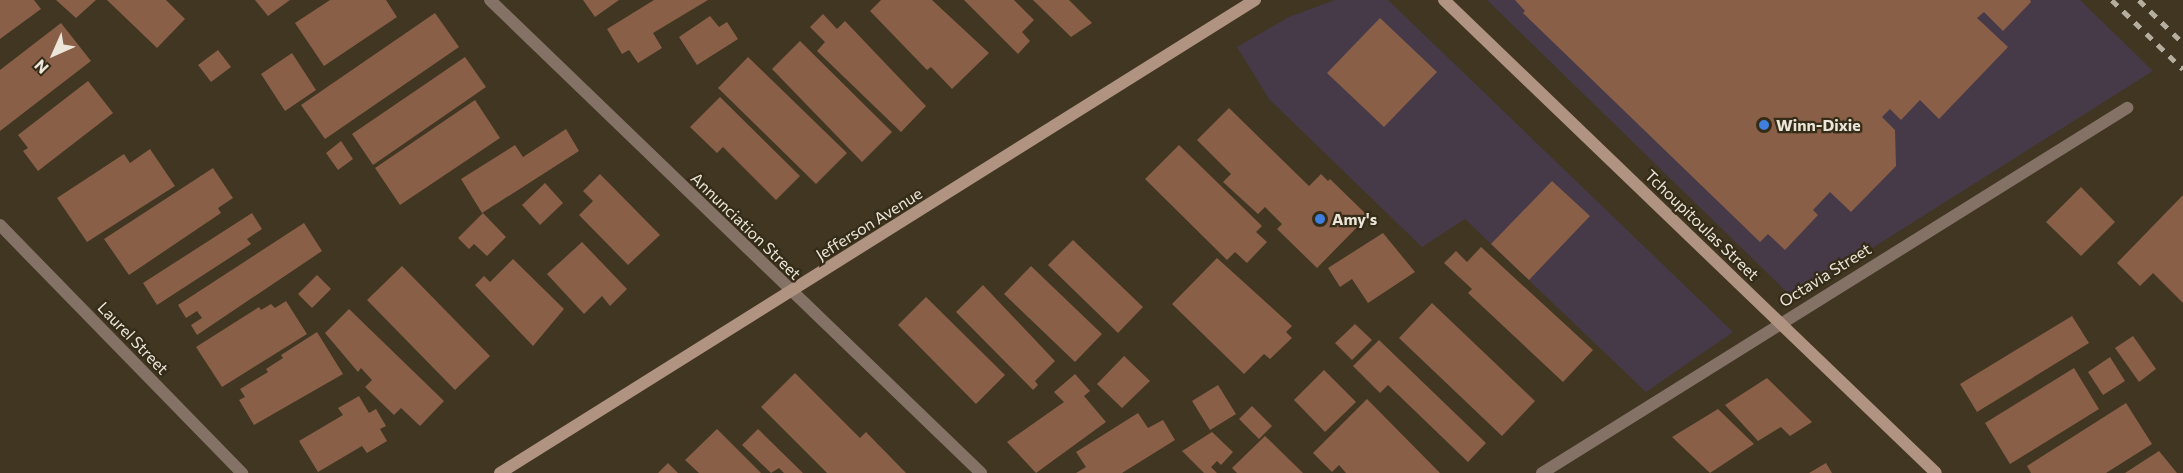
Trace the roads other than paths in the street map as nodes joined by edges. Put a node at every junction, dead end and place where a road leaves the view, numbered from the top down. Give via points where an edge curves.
1 (490, 0) edge
2 (1255, 0) edge
3 (1444, 0) edge
4 (2127, 108) dead end
5 (0, 225) edge
6 (790, 293) junction
7 (1779, 322) junction
8 (242, 473) edge
9 (500, 473) edge
10 (981, 473) edge
11 (1542, 473) edge
12 (1936, 473) edge

1 - 6 street, Annunciation Street
2 - 6 street, Jefferson Avenue
3 - 7 street, Tchoupitoulas Street
4 - 7 street, Octavia Street
5 - 8 street, Laurel Street
6 - 9 street, Jefferson Avenue
6 - 10 street, Annunciation Street
7 - 11 street, Octavia Street
7 - 12 street, Tchoupitoulas Street

